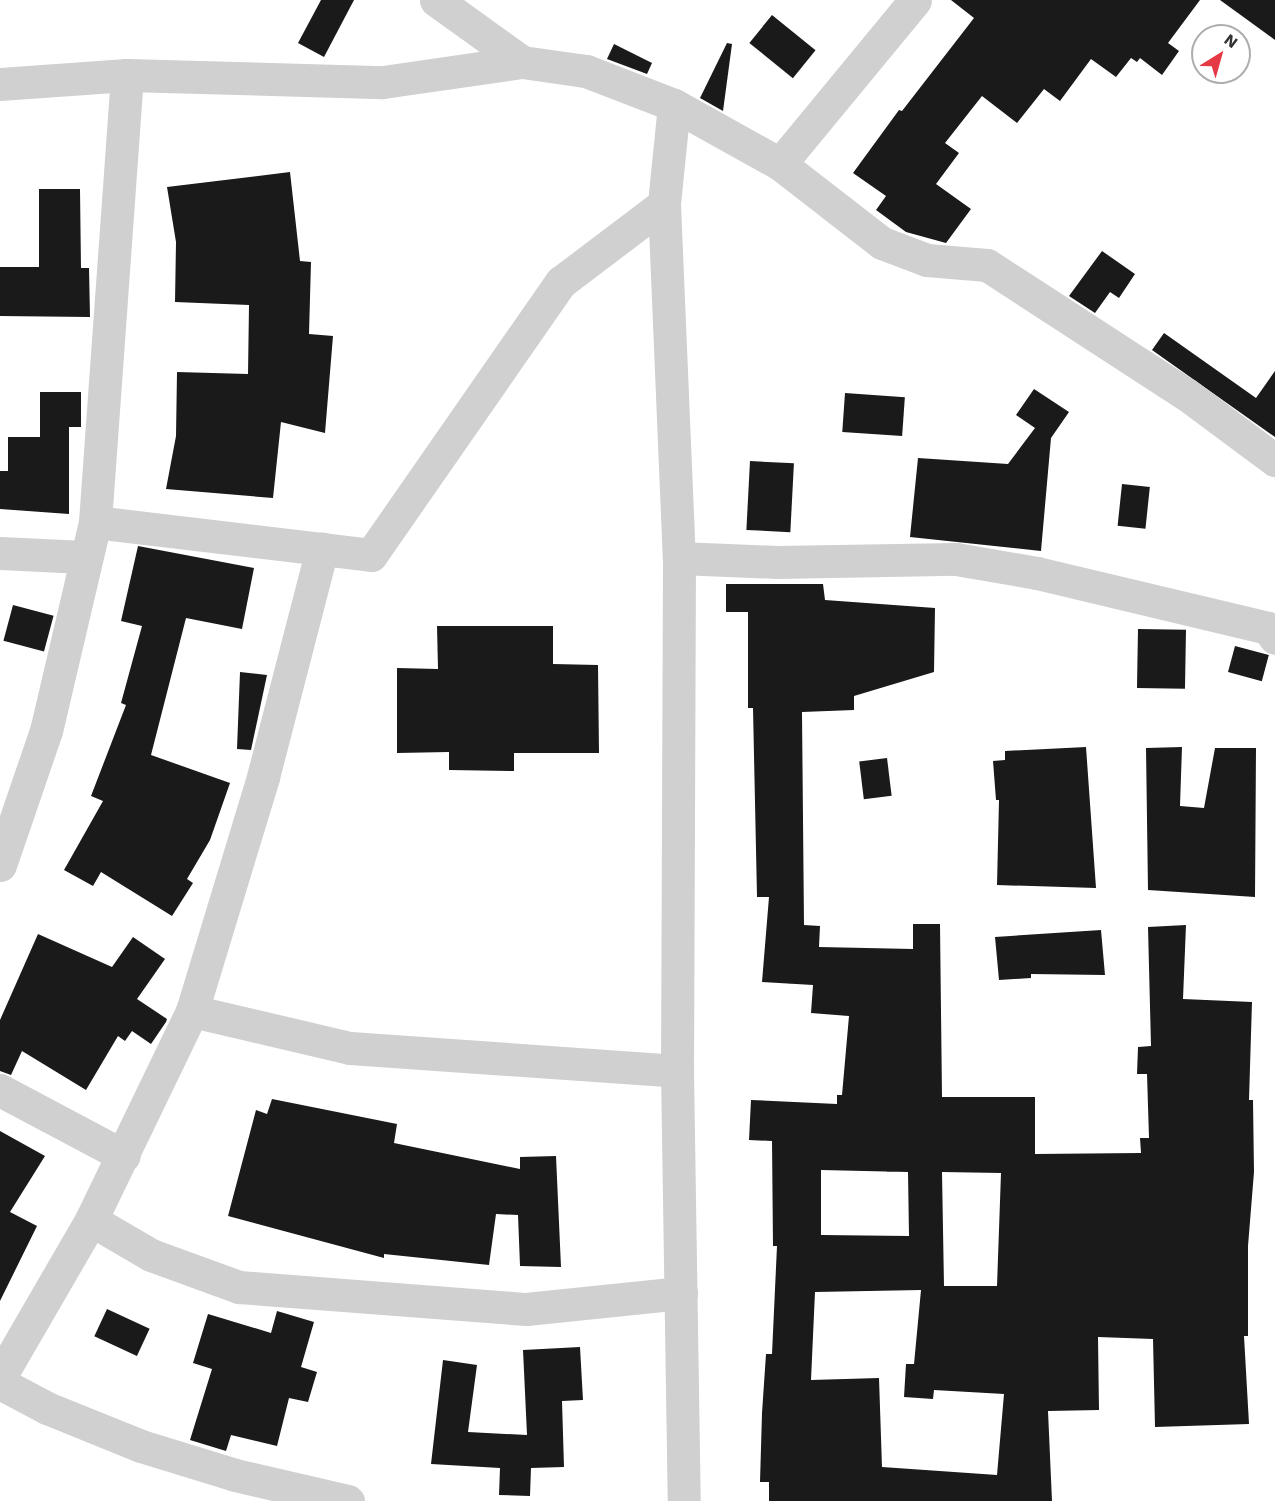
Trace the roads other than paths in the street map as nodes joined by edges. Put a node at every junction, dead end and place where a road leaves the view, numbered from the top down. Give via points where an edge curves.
1 (436, 0) edge
2 (915, 0) edge
3 (522, 62) junction
4 (127, 75) junction
5 (0, 84) edge
6 (674, 105) junction
7 (780, 164) junction
8 (663, 204) junction
9 (1275, 460) edge
10 (94, 522) junction
11 (322, 549) junction
12 (0, 553) edge
13 (84, 557) junction
14 (679, 558) junction
15 (1273, 626) edge
16 (0, 865) edge
17 (192, 1011) junction
18 (676, 1071) junction
19 (0, 1090) edge
20 (124, 1156) junction
21 (91, 1220) junction
22 (681, 1293) junction
23 (10, 1338) edge
24 (0, 1377) edge
25 (0, 1383) edge
26 (348, 1501) edge
27 (684, 1501) edge

1 - 3 street
2 - 7 street
3 - 4 street via 383,82
3 - 6 street via 586,71
4 - 5 street
4 - 10 street
6 - 7 street
6 - 8 street
7 - 9 street via 882,243 927,260 987,265 1186,394
8 - 11 street via 561,282 372,555
8 - 14 street
10 - 11 street
10 - 13 street
11 - 17 street via 263,777
12 - 13 street
13 - 16 street via 69,642 46,731
14 - 15 street via 777,562 956,559 1037,573
14 - 18 street
17 - 18 street via 350,1048
17 - 20 street
18 - 22 street
19 - 20 street
20 - 21 street
21 - 22 street via 151,1255 239,1287 526,1310
21 - 23 street
22 - 27 street
23 - 24 street
25 - 26 street via 47,1408 141,1446 235,1475

